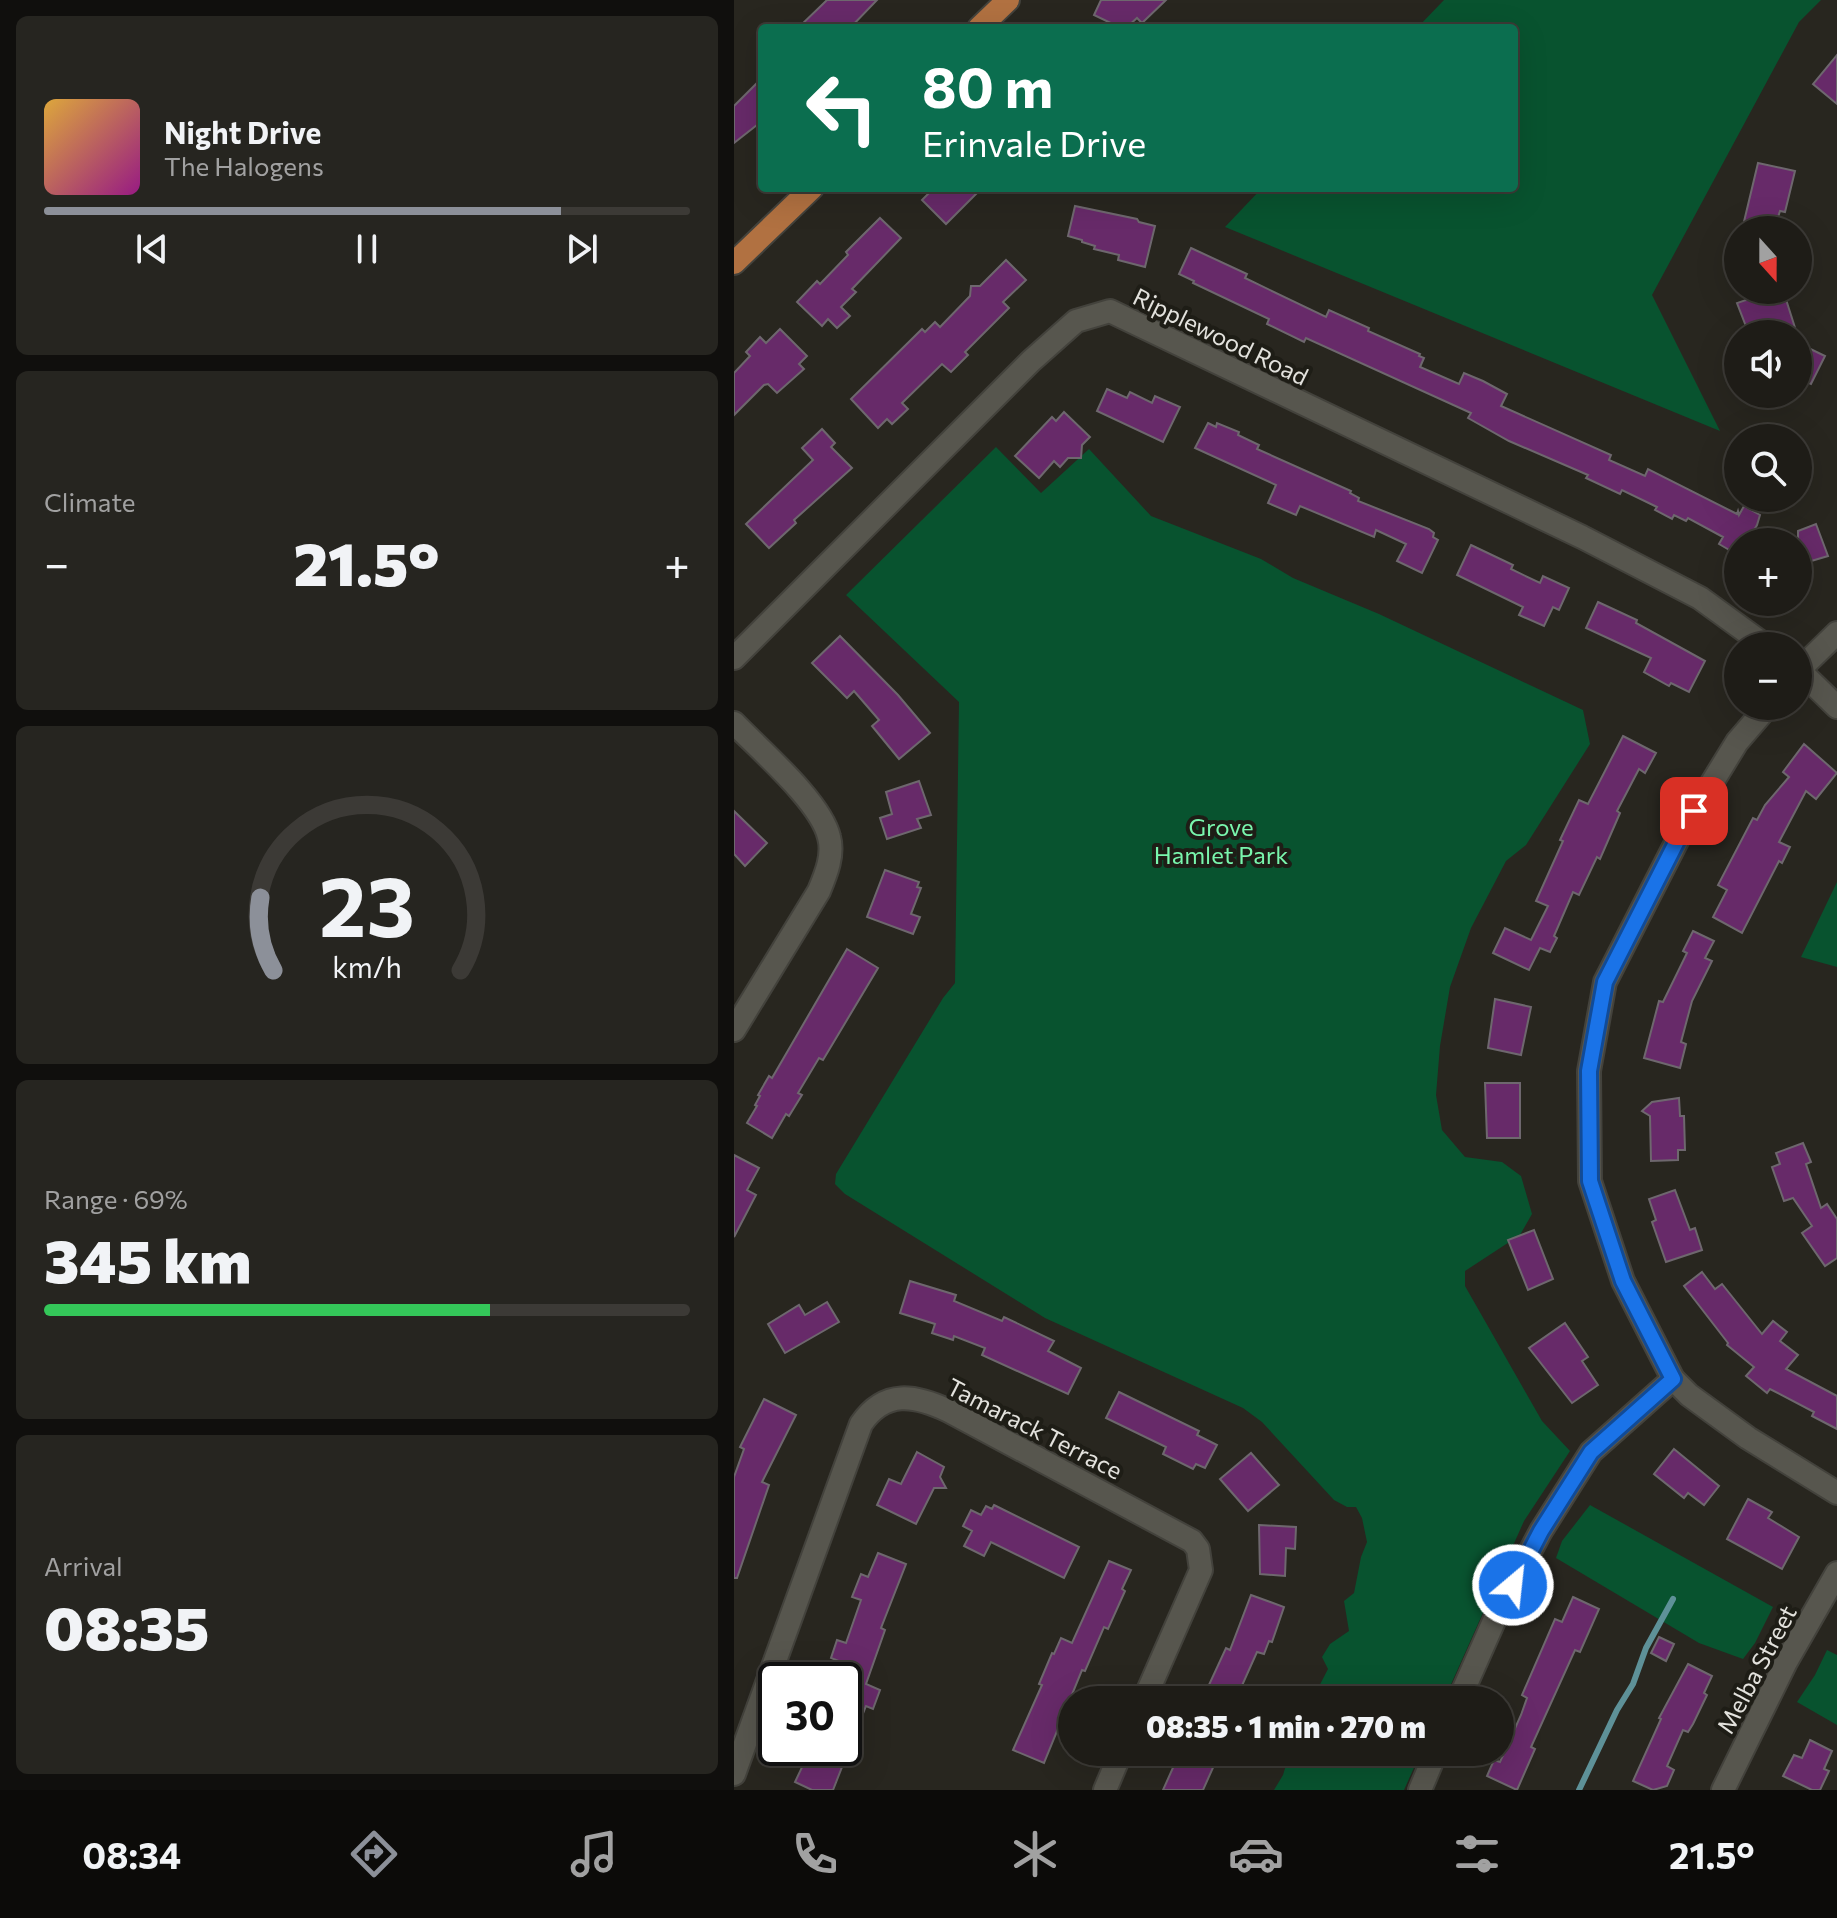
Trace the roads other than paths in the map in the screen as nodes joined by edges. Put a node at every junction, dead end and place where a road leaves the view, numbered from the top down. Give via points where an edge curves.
1 (1008, 0) edge
2 (983, 24) edge
3 (808, 192) edge
4 (734, 263) edge
5 (1747, 632) edge
6 (1837, 633) edge
7 (1812, 657) edge
8 (734, 658) edge
9 (1812, 683) edge
10 (1837, 707) edge
11 (1756, 720) edge
12 (734, 723) edge
13 (734, 1030) edge
14 (1673, 1379) junction
15 (1837, 1493) edge
16 (1837, 1573) edge
17 (1150, 1686) edge
18 (1465, 1686) edge
19 (1115, 1766) edge
20 (1430, 1766) edge
21 (734, 1774) edge
22 (1105, 1790) edge
23 (1420, 1790) edge
24 (1723, 1790) edge

1 - 2 main road
3 - 4 main road
5 - 8 street, Ripplewood Road via 1700,598 1582,537 1110,311 1076,321 1031,361
6 - 7 street
9 - 10 street
11 - 14 street via 1680,835 1605,982 1589,1071 1590,1181 1623,1281
12 - 13 street via 815,809 830,839 827,873 819,891
14 - 15 street via 1748,1438
14 - 18 street via 1591,1452 1505,1598
16 - 24 street, Melba Street
17 - 21 street, Tamarack Terrace via 1201,1570 1192,1541 949,1411 912,1397 896,1399 869,1413 856,1436
19 - 22 street
20 - 23 street

